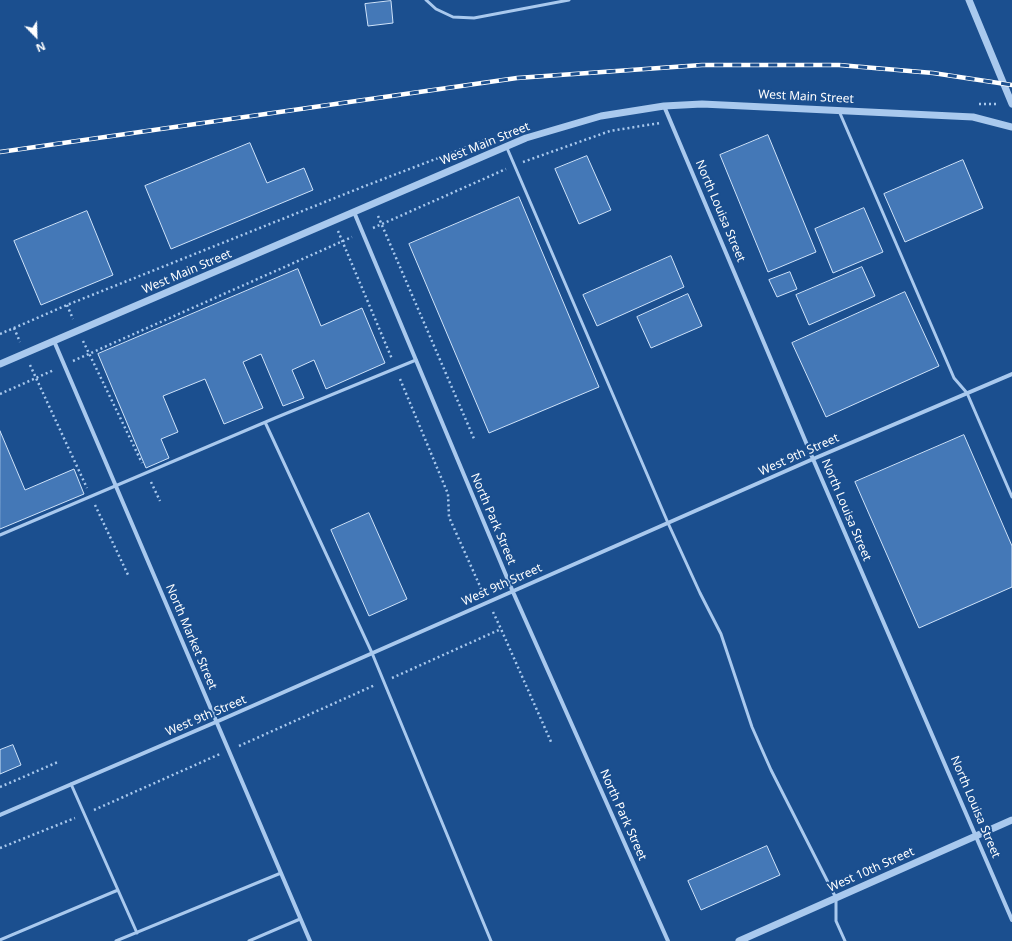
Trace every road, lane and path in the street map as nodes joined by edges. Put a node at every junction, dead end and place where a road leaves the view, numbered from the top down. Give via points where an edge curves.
1 (426, 0) edge
2 (569, 0) edge
3 (969, 0) edge
4 (975, 103) dead end
5 (1008, 104) edge
6 (664, 106) junction
7 (838, 110) junction
8 (671, 121) junction
9 (1012, 127) edge
10 (489, 138) dead end
11 (506, 146) junction
12 (514, 166) junction
13 (365, 186) junction
14 (324, 202) junction
15 (372, 204) junction
16 (354, 212) junction
17 (333, 220) junction
18 (382, 224) junction
19 (362, 233) junction
20 (343, 242) junction
21 (67, 305) junction
22 (14, 328) junction
23 (78, 330) junction
24 (0, 334) edge
25 (54, 341) junction
26 (25, 353) junction
27 (89, 354) junction
28 (416, 360) junction
29 (0, 364) edge
30 (65, 366) junction
31 (395, 368) junction
32 (1012, 374) edge
33 (36, 378) junction
34 (967, 393) junction
35 (0, 394) edge
36 (265, 422) junction
37 (476, 441) dead end
38 (813, 459) junction
39 (147, 473) junction
40 (116, 486) junction
41 (91, 496) junction
42 (1012, 497) edge
43 (160, 501) dead end
44 (668, 523) junction
45 (0, 535) edge
46 (128, 577) dead end
47 (513, 592) junction
48 (488, 602) junction
49 (502, 629) junction
50 (372, 653) junction
51 (384, 682) junction
52 (216, 722) junction
53 (552, 744) dead end
54 (228, 751) junction
55 (58, 762) dead end
56 (71, 784) junction
57 (0, 787) edge
58 (84, 814) junction
59 (0, 815) edge
60 (1012, 820) edge
61 (976, 836) junction
62 (0, 848) edge
63 (281, 873) junction
64 (118, 890) junction
65 (836, 898) junction
66 (300, 919) junction
67 (1012, 920) edge
68 (136, 933) junction
69 (0, 940) edge
70 (116, 941) edge
71 (249, 941) edge
72 (310, 941) edge
73 (491, 941) edge
74 (668, 941) edge
75 (739, 941) edge
76 (845, 941) edge

1 - 2 lane via 436,9 453,17 474,18
3 - 5 street
4 - 5 path
6 - 7 street, West Main Street via 702,104
6 - 8 street, North Louisa Street
6 - 11 street, West Main Street via 600,116
7 - 9 street, West Main Street via 973,116
7 - 34 lane via 954,378
8 - 12 path via 610,131
8 - 38 street, North Louisa Street
10 - 13 path
11 - 12 lane
11 - 15 street, West Main Street
12 - 18 path
12 - 44 lane
13 - 14 path
13 - 15 path
14 - 17 path
14 - 21 path
15 - 16 street, West Main Street
15 - 18 path
16 - 17 street, West Main Street
16 - 19 street, North Park Street
17 - 20 path
17 - 23 street, West Main Street
18 - 19 path
18 - 37 path
19 - 20 path
19 - 28 street, North Park Street
20 - 27 path
20 - 31 path
21 - 22 path
21 - 23 path
22 - 24 path
22 - 26 path
23 - 25 street, West Main Street
23 - 27 path
25 - 26 street, West Main Street
25 - 30 street, North Market Street
26 - 29 street, West Main Street
26 - 33 path
27 - 30 path
27 - 39 path
28 - 31 lane
28 - 47 street, North Park Street
30 - 33 path
30 - 40 street, North Market Street
31 - 36 lane
31 - 48 path via 448,494 449,518
32 - 34 street, West 9th Street
33 - 35 path
33 - 41 path
34 - 38 street, West 9th Street
34 - 42 lane
36 - 39 lane
36 - 50 lane
38 - 44 street, West 9th Street
38 - 61 street, North Louisa Street
39 - 40 lane
39 - 43 path
40 - 41 lane
40 - 52 street, North Market Street
41 - 45 lane
41 - 46 path
44 - 47 street, West 9th Street
44 - 65 lane via 721,634 752,727
47 - 48 street, West 9th Street
47 - 74 street, North Park Street
48 - 49 path
48 - 50 street, West 9th Street
49 - 51 path
49 - 53 path
50 - 51 lane
50 - 52 street, West 9th Street
51 - 54 path
51 - 73 lane
52 - 54 street, North Market Street
52 - 56 street, West 9th Street
54 - 58 path
54 - 63 street, North Market Street
55 - 57 path
56 - 58 lane
56 - 59 street, West 9th Street
58 - 62 path
58 - 64 lane
60 - 61 street, West 10th Street
61 - 65 street, West 10th Street
61 - 67 street, North Louisa Street
63 - 66 street, North Market Street
63 - 68 lane
64 - 68 lane
64 - 69 lane
65 - 75 street, West 10th Street
65 - 76 lane via 836,921
66 - 71 lane
66 - 72 street, North Market Street
68 - 70 lane

